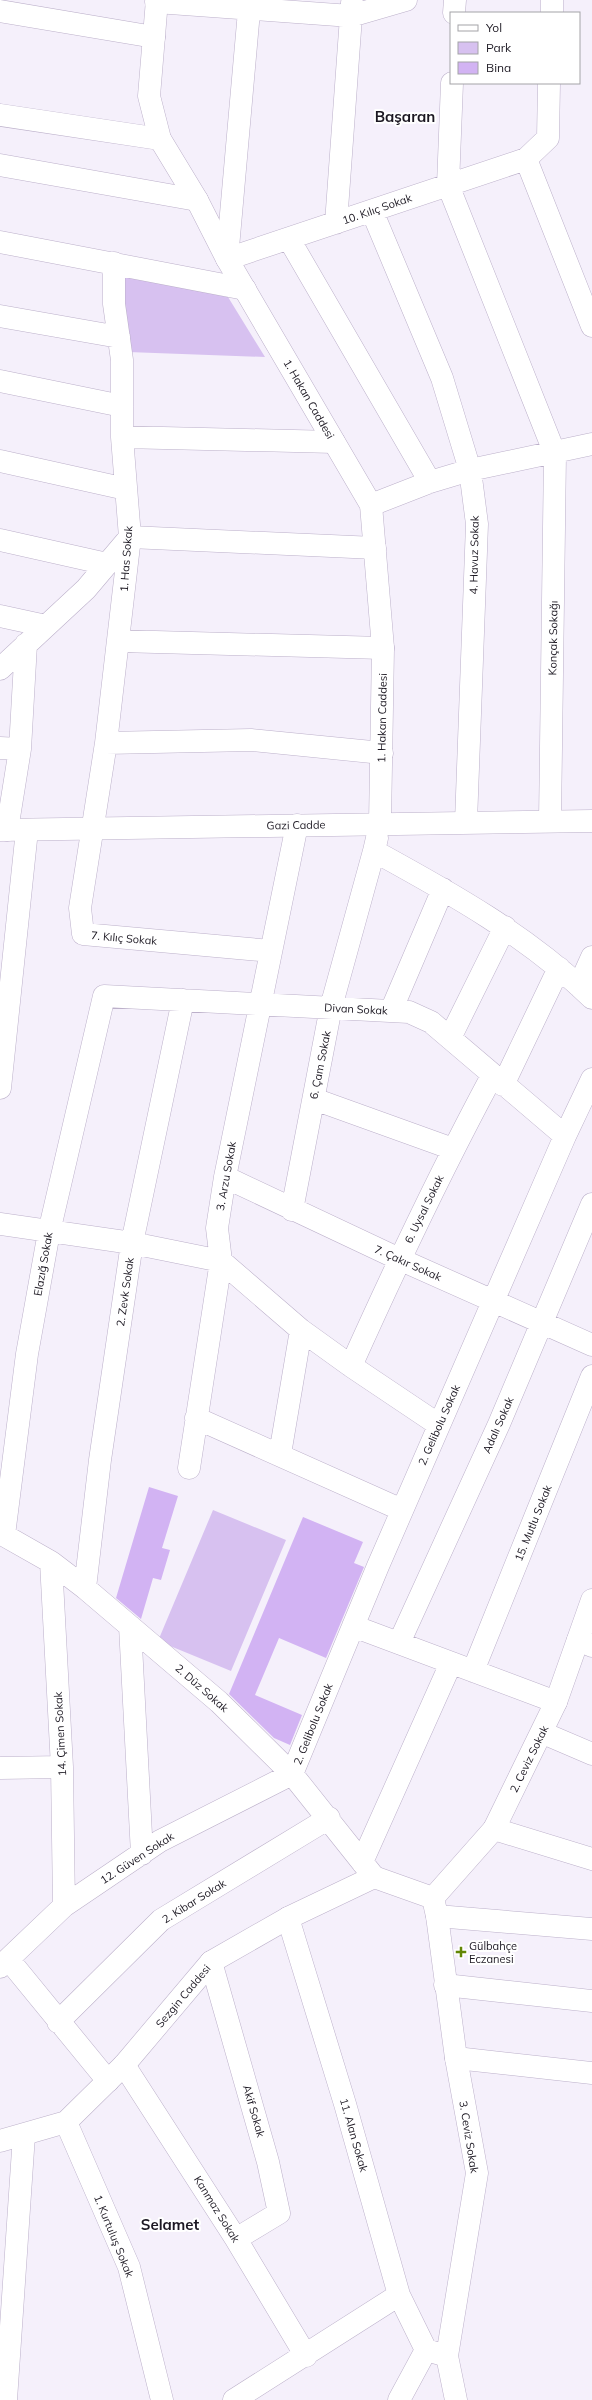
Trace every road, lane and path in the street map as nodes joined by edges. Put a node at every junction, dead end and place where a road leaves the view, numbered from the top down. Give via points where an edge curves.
1 (406, 0) edge
2 (455, 0) edge
3 (552, 0) edge
4 (156, 1) edge
5 (250, 5) edge
6 (351, 8) edge
7 (0, 11) edge
8 (454, 12) edge
9 (552, 12) edge
10 (154, 37) junction
11 (452, 84) edge
12 (550, 84) edge
13 (0, 115) edge
14 (160, 139) junction
15 (526, 159) junction
16 (0, 165) edge
17 (448, 185) junction
18 (197, 200) junction
19 (372, 211) junction
20 (336, 223) junction
21 (289, 239) junction
22 (0, 242) edge
23 (227, 259) junction
24 (114, 263) junction
25 (245, 289) junction
26 (0, 316) edge
27 (592, 326) edge
28 (119, 337) junction
29 (0, 381) edge
30 (122, 406) junction
31 (122, 437) junction
32 (334, 442) junction
33 (592, 444) edge
34 (555, 454) junction
35 (0, 461) edge
36 (470, 470) junction
37 (430, 482) junction
38 (126, 489) junction
39 (371, 505) junction
40 (130, 537) junction
41 (0, 540) edge
42 (375, 548) junction
43 (107, 564) junction
44 (0, 616) edge
45 (46, 626) junction
46 (119, 641) junction
47 (26, 644) junction
48 (383, 648) junction
49 (0, 669) edge
50 (106, 743) junction
51 (10, 748) edge
52 (382, 753) junction
53 (550, 821) junction
54 (592, 821) edge
55 (466, 822) junction
56 (380, 823) junction
57 (296, 825) junction
58 (11, 830) edge
59 (93, 830) junction
60 (374, 851) junction
61 (443, 889) junction
62 (505, 927) junction
63 (271, 951) junction
64 (592, 958) edge
65 (559, 968) junction
66 (586, 992) edge
67 (104, 996) joint
68 (183, 1000) junction
69 (260, 1003) junction
70 (331, 1007) junction
71 (391, 1010) junction
72 (450, 1038) junction
73 (592, 1079) edge
74 (498, 1081) junction
75 (0, 1088) edge
76 (314, 1099) junction
77 (565, 1136) junction
78 (453, 1149) junction
79 (225, 1177) junction
80 (592, 1204) edge
81 (292, 1210) junction
82 (0, 1224) edge
83 (48, 1232) junction
84 (132, 1243) junction
85 (399, 1259) junction
86 (221, 1261) junction
87 (493, 1301) junction
88 (542, 1323) junction
89 (301, 1330) junction
90 (592, 1345) edge
91 (351, 1366) junction
92 (592, 1376) edge
93 (196, 1418) junction
94 (439, 1425) junction
95 (280, 1454) junction
96 (189, 1468) dead end
97 (402, 1510) junction
98 (2, 1534) edge
99 (51, 1562) junction
100 (85, 1588) junction
101 (592, 1600) edge
102 (130, 1626) junction
103 (353, 1626) junction
104 (399, 1643) junction
105 (585, 1643) edge
106 (451, 1663) junction
107 (473, 1671) junction
108 (556, 1702) junction
109 (543, 1733) junction
110 (592, 1754) edge
111 (0, 1768) edge
112 (62, 1768) junction
113 (292, 1774) junction
114 (329, 1818) junction
115 (494, 1830) junction
116 (142, 1854) junction
117 (592, 1860) edge
118 (368, 1869) junction
119 (64, 1906) junction
120 (435, 1907) junction
121 (288, 1918) junction
122 (592, 1929) edge
123 (211, 1962) junction
124 (4, 1964) edge
125 (445, 1985) junction
126 (592, 2001) edge
127 (58, 2022) junction
128 (456, 2058) junction
129 (124, 2065) junction
130 (592, 2072) edge
131 (108, 2082) junction
132 (66, 2122) junction
133 (24, 2135) junction
134 (0, 2142) edge
135 (236, 2239) junction
136 (399, 2295) junction
137 (436, 2353) junction
138 (306, 2356) junction
139 (6, 2400) edge
140 (162, 2400) edge
141 (234, 2400) edge
142 (399, 2400) edge
143 (456, 2400) edge

1 - 6 street
2 - 8 street
3 - 9 street
4 - 5 street
4 - 10 street, 1. Hakan Caddesi
5 - 6 street
5 - 23 street
6 - 20 street
7 - 10 street
10 - 14 street, 1. Hakan Caddesi via 149,96
11 - 17 street
12 - 15 street via 548,138
13 - 14 street
14 - 18 street, 1. Hakan Caddesi
15 - 17 street, 10. Kılıç Sokak
15 - 27 street
16 - 18 street
17 - 19 street, 10. Kılıç Sokak
17 - 34 street
18 - 23 street, 1. Hakan Caddesi
19 - 20 street, 10. Kılıç Sokak
19 - 36 street, 4. Havuz Sokak via 442,378
20 - 21 street, 10. Kılıç Sokak
21 - 23 street, 10. Kılıç Sokak
21 - 37 street
22 - 24 street
23 - 25 street, 1. Hakan Caddesi
24 - 25 street
24 - 28 street, 1. Has Sokak via 114,304
25 - 32 street, 1. Hakan Caddesi
26 - 28 street
28 - 30 street, 1. Has Sokak
29 - 30 street
30 - 31 street, 1. Has Sokak
31 - 32 street
31 - 38 street, 1. Has Sokak
32 - 39 street, 1. Hakan Caddesi
33 - 34 street
34 - 36 street
34 - 53 street, Konçak Sokağı
35 - 38 street
36 - 37 street
36 - 55 street, 4. Havuz Sokak via 477,524
37 - 39 street
38 - 40 street, 1. Has Sokak
39 - 42 street, 1. Hakan Caddesi
40 - 42 street
40 - 43 street
40 - 46 street, 1. Has Sokak
41 - 43 street
42 - 48 street, 1. Hakan Caddesi
43 - 45 street via 86,589
44 - 45 street
45 - 47 street
46 - 48 street
46 - 50 street, 1. Has Sokak
47 - 49 street
47 - 51 street
48 - 52 street, 1. Hakan Caddesi
50 - 52 street via 251,740
50 - 59 street, 1. Has Sokak
51 - 58 street
52 - 56 street, 1. Hakan Caddesi
53 - 54 street, Gazi Cadde
53 - 55 street, Gazi Cadde
55 - 56 street, Gazi Cadde
56 - 57 street, Gazi Cadde
56 - 60 street, 1. Hakan Caddesi
57 - 59 street, Gazi Cadde
57 - 63 street, 3. Arzu Sokak
58 - 59 street, Gazi Cadde
58 - 75 street
59 - 63 street, 7. Kılıç Sokak via 80,908 83,934
60 - 61 street
60 - 70 street, 6. Çam Sokak
61 - 62 street
61 - 71 street
62 - 65 street
62 - 72 street
63 - 69 street, 3. Arzu Sokak
64 - 66 street
65 - 66 street
65 - 74 street, 6. Uysal Sokak
67 - 68 street, Divan Sokak
67 - 83 street, Elazığ Sokak
68 - 69 street, Divan Sokak
68 - 84 street, 2. Zevk Sokak
69 - 70 street, Divan Sokak
69 - 79 street, 3. Arzu Sokak
70 - 71 street, Divan Sokak
70 - 76 street, 6. Çam Sokak
71 - 72 street, Divan Sokak via 409,1012 431,1022
72 - 74 street, Divan Sokak
73 - 77 street, 2. Gelibolu Sokak
74 - 77 street, Divan Sokak
74 - 78 street, 6. Uysal Sokak
76 - 78 street
76 - 81 street, 6. Çam Sokak
77 - 87 street, 2. Gelibolu Sokak
78 - 85 street, 6. Uysal Sokak
79 - 81 street, 7. Çakır Sokak
79 - 86 street, 3. Arzu Sokak via 217,1228
80 - 88 street, Adalı Sokak
81 - 85 street, 7. Çakır Sokak
82 - 83 street
83 - 84 street
83 - 98 street, Elazığ Sokak via 27,1354
84 - 86 street
84 - 100 street, 2. Zevk Sokak via 100,1460
85 - 87 street, 7. Çakır Sokak
85 - 91 street, 6. Uysal Sokak
86 - 89 street
86 - 93 street, 3. Arzu Sokak
87 - 88 street, 7. Çakır Sokak
87 - 94 street, 2. Gelibolu Sokak
88 - 90 street, 7. Çakır Sokak
88 - 104 street, Adalı Sokak
89 - 91 street
89 - 95 street
91 - 94 street
92 - 107 street, 15. Mutlu Sokak
93 - 95 street
93 - 96 street, 3. Arzu Sokak
94 - 97 street, 2. Gelibolu Sokak
95 - 97 street
97 - 103 street, 2. Gelibolu Sokak
98 - 99 street, 2. Düz Sokak
99 - 100 street, 2. Düz Sokak
99 - 112 street, 14. Çimen Sokak
100 - 102 street, 2. Düz Sokak
101 - 105 street, 2. Ceviz Sokak
102 - 113 street, 2. Düz Sokak via 219,1702
102 - 116 street
103 - 104 street
103 - 113 street, 2. Gelibolu Sokak
104 - 106 street
105 - 108 street, 2. Ceviz Sokak
106 - 107 street
106 - 118 street
107 - 108 street
108 - 109 street, 2. Ceviz Sokak
109 - 110 street
109 - 115 street, 2. Ceviz Sokak
111 - 112 street
112 - 119 street, 14. Çimen Sokak
113 - 114 street, 2. Düz Sokak
113 - 116 street, 12. Güven Sokak via 160,1842
114 - 118 street, 2. Düz Sokak
114 - 127 street, 2. Kibar Sokak via 161,1920
115 - 117 street
115 - 120 street, 2. Ceviz Sokak
116 - 119 street, 12. Güven Sokak
118 - 120 street
118 - 121 street, Sezgin Caddesi
119 - 124 street, 12. Güven Sokak
120 - 122 street
120 - 125 street, 3. Ceviz Sokak
121 - 123 street, Sezgin Caddesi
121 - 136 street, 11. Alan Sokak via 345,2104
123 - 129 street, Sezgin Caddesi
123 - 135 street, Akif Sokak via 268,2162 279,2213
124 - 127 street
125 - 126 street
125 - 128 street, 3. Ceviz Sokak
127 - 131 street
128 - 130 street
128 - 137 street, 3. Ceviz Sokak via 477,2172
129 - 131 street, Sezgin Caddesi
129 - 135 street, Kanmaz Sokak
131 - 132 street, Sezgin Caddesi
132 - 133 street, Sezgin Caddesi
132 - 140 street, 1. Kurtuluş Sokak via 129,2267
133 - 134 street, Sezgin Caddesi
133 - 139 street
135 - 138 street, Kanmaz Sokak
136 - 137 street, 11. Alan Sokak
136 - 138 street
137 - 142 street
137 - 143 street, 3. Ceviz Sokak
138 - 141 street

